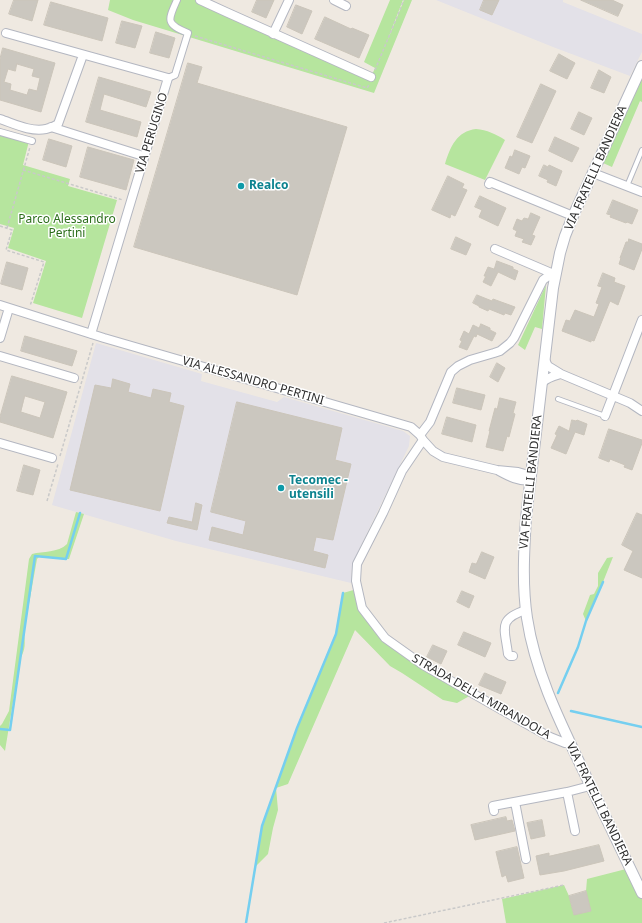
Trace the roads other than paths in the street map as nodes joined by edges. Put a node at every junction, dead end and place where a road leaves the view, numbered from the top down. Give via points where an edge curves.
1 (176, 0) edge
2 (200, 0) edge
3 (289, 0) edge
4 (334, 0) edge
5 (346, 6) dead end
6 (6, 33) dead end
7 (273, 34) junction
8 (83, 55) junction
9 (642, 66) edge
10 (372, 77) road end
11 (168, 78) junction
12 (0, 119) edge
13 (51, 127) junction
14 (0, 132) edge
15 (32, 141) road end
16 (642, 150) edge
17 (140, 155) dead end
18 (593, 173) junction
19 (489, 184) dead end
20 (627, 186) junction
21 (642, 192) edge
22 (573, 216) junction
23 (495, 249) dead end
24 (556, 275) junction
25 (0, 305) edge
26 (9, 308) junction
27 (642, 320) edge
28 (93, 335) junction
29 (0, 338) edge
30 (0, 356) edge
31 (545, 360) junction
32 (561, 374) junction
33 (74, 378) dead end
34 (542, 383) junction
35 (613, 395) junction
36 (558, 399) dead end
37 (642, 411) edge
38 (605, 416) joint
39 (421, 437) junction
40 (0, 443) edge
41 (55, 461) road end
42 (530, 481) junction
43 (526, 610) junction
44 (513, 656) dead end
45 (565, 743) dead end
46 (590, 786) junction
47 (567, 792) junction
48 (515, 802) junction
49 (494, 811) dead end
50 (575, 831) dead end
51 (526, 859) dead end
52 (642, 893) edge

1 - 11 street via 170,19 172,25 188,33 174,75
2 - 7 street
3 - 7 street
4 - 5 street
6 - 8 street, VIA PERUGINO
7 - 10 street
8 - 11 street, VIA PERUGINO
8 - 13 street via 58,124
9 - 18 street, VIA FRATELLI BANDIERA
11 - 28 street, VIA PERUGINO
12 - 13 street, VIA PERUGINO via 35,130
13 - 17 street, VIA PERUGINO
14 - 15 street
16 - 20 lane
18 - 20 street
18 - 22 street, VIA FRATELLI BANDIERA
19 - 22 street via 490,182
20 - 21 street
22 - 24 street, VIA FRATELLI BANDIERA via 560,252
23 - 24 street
24 - 31 street, VIA FRATELLI BANDIERA
24 - 39 street, STRADA DELLA MIRANDOLA via 543,280 514,338 506,347 464,363 451,372
25 - 26 street, VIA ALESSANDRO PERTINI
26 - 28 street, VIA ALESSANDRO PERTINI
26 - 29 street
27 - 35 street
28 - 39 street, VIA ALESSANDRO PERTINI via 411,427
30 - 33 street
31 - 32 street via 548,366
31 - 34 street, VIA FRATELLI BANDIERA
32 - 34 street via 551,376
32 - 35 street
34 - 42 street, VIA FRATELLI BANDIERA
35 - 37 street
35 - 38 street
36 - 38 lane
39 - 42 street, VIA ALESSANDRO PERTINI via 443,457 497,470 517,480
39 - 45 street, STRADA DELLA MIRANDOLA via 357,564 356,581 362,608 385,638 423,666
40 - 41 street
42 - 43 street, VIA FRATELLI BANDIERA via 524,552
43 - 44 street via 508,618 504,627 508,654
43 - 46 street, VIA FRATELLI BANDIERA via 542,680
46 - 47 street
46 - 52 street, VIA FRATELLI BANDIERA
47 - 48 street
47 - 50 street
48 - 49 street via 493,806
48 - 51 street

